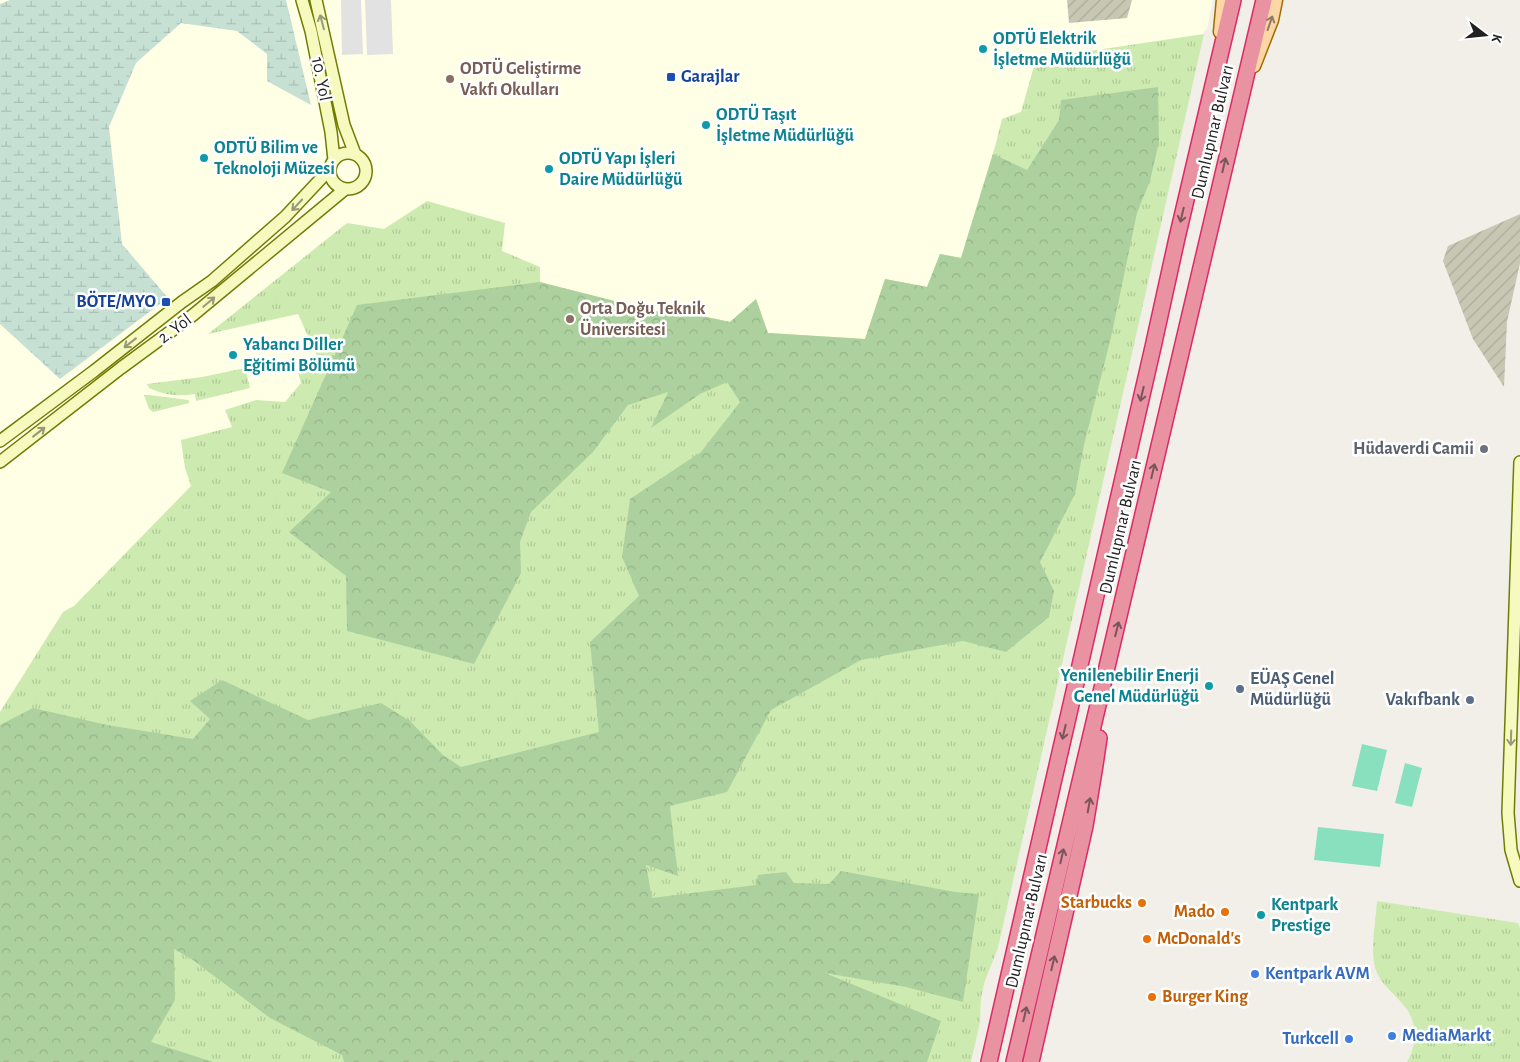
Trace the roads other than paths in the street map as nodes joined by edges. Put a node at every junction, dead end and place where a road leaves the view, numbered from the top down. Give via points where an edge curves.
1 (302, 0) edge
2 (316, 0) edge
3 (1223, 0) edge
4 (1233, 0) edge
5 (1264, 0) edge
6 (1276, 0) edge
7 (1217, 66) junction
8 (1240, 101) junction
9 (355, 154) junction
10 (332, 165) junction
11 (344, 190) junction
12 (0, 441) edge
13 (0, 462) edge
14 (1520, 462) edge
15 (1105, 676) junction
16 (1520, 881) edge
17 (989, 1062) edge
18 (1014, 1062) edge
19 (1031, 1062) edge

1 - 10 street, 10. Yol via 331,132
9 -> 2 street, 10. Yol via 344,125
3 - 7 main road
4 - 7 highway, Dumlupınar Bulvarı
5 - 8 highway, Dumlupınar Bulvarı
8 -> 6 main road via 1272,20
7 -> 17 highway, Dumlupınar Bulvarı
15 -> 8 highway, Dumlupınar Bulvarı
9 - 10 street via 344,154
9 - 11 street, 2. Yol via 366,166 366,177 355,189
10 - 11 street via 330,175
10 -> 12 street, 2. Yol via 286,217 212,281
13 -> 11 street, 2. Yol via 177,328
14 -> 16 street via 1508,813 1511,850
18 -> 15 highway, Dumlupınar Bulvarı
19 -> 15 highway via 1085,826 1096,766

